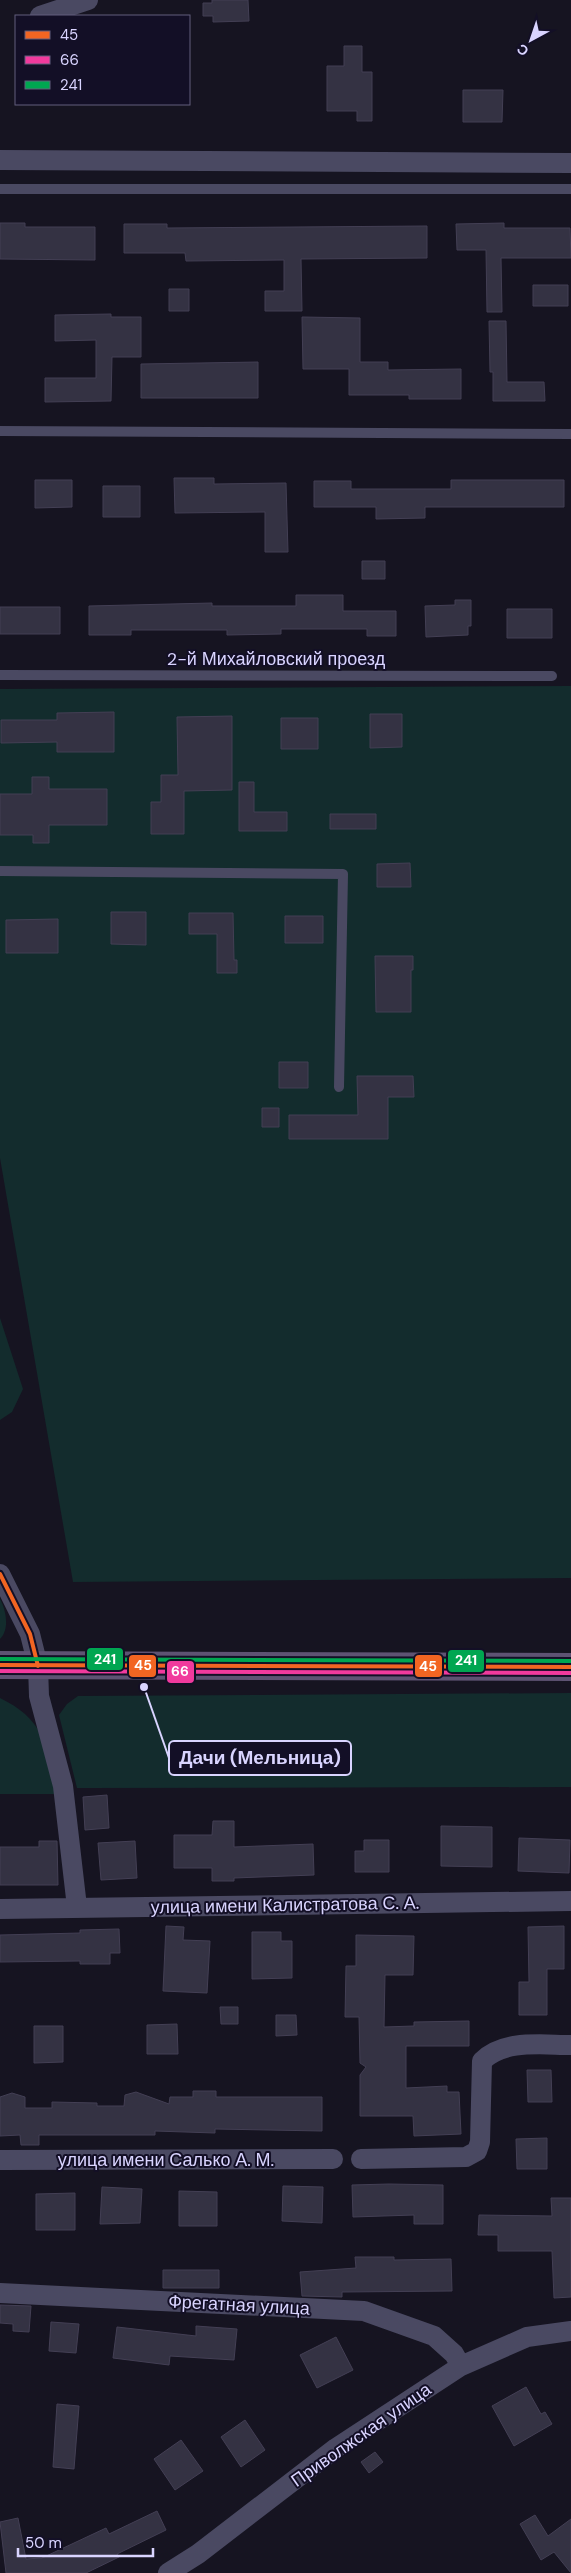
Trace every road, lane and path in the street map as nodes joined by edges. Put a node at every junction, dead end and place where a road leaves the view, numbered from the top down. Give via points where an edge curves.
1 (88, 0) edge
2 (43, 15) edge
3 (0, 160) edge
4 (571, 163) edge
5 (571, 188) edge
6 (0, 189) edge
7 (0, 431) edge
8 (571, 434) edge
9 (0, 675) edge
10 (552, 676) dead end
11 (0, 871) edge
12 (339, 1087) dead end
13 (0, 1574) edge
14 (0, 1665) edge
15 (38, 1666) junction
16 (571, 1667) edge
17 (571, 1901) edge
18 (77, 1907) junction
19 (0, 1909) edge
20 (571, 2045) edge
21 (332, 2159) dead end
22 (0, 2160) edge
23 (361, 2160) dead end
24 (0, 2292) edge
25 (571, 2331) edge
26 (462, 2366) junction
27 (168, 2573) edge

1 - 2 street
3 - 4 street
5 - 6 lane
7 - 8 lane
9 - 10 lane, 2-й Михайловский проезд
11 - 12 lane via 343,874
13 - 15 street via 30,1634
14 - 15 main road
15 - 16 main road
15 - 18 street via 39,1696 63,1786
17 - 18 street, улица имени Калистратова С. А.
18 - 19 street, улица имени Калистратова С. А.
20 - 23 street via 509,2046 482,2060 480,2142 477,2151 466,2157
21 - 22 street, улица имени Салько А. М.
24 - 26 street, Фрегатная улица via 364,2311 434,2336
25 - 26 street, Приволжская улица via 527,2337
26 - 27 street, Приволжская улица via 336,2448 198,2554

